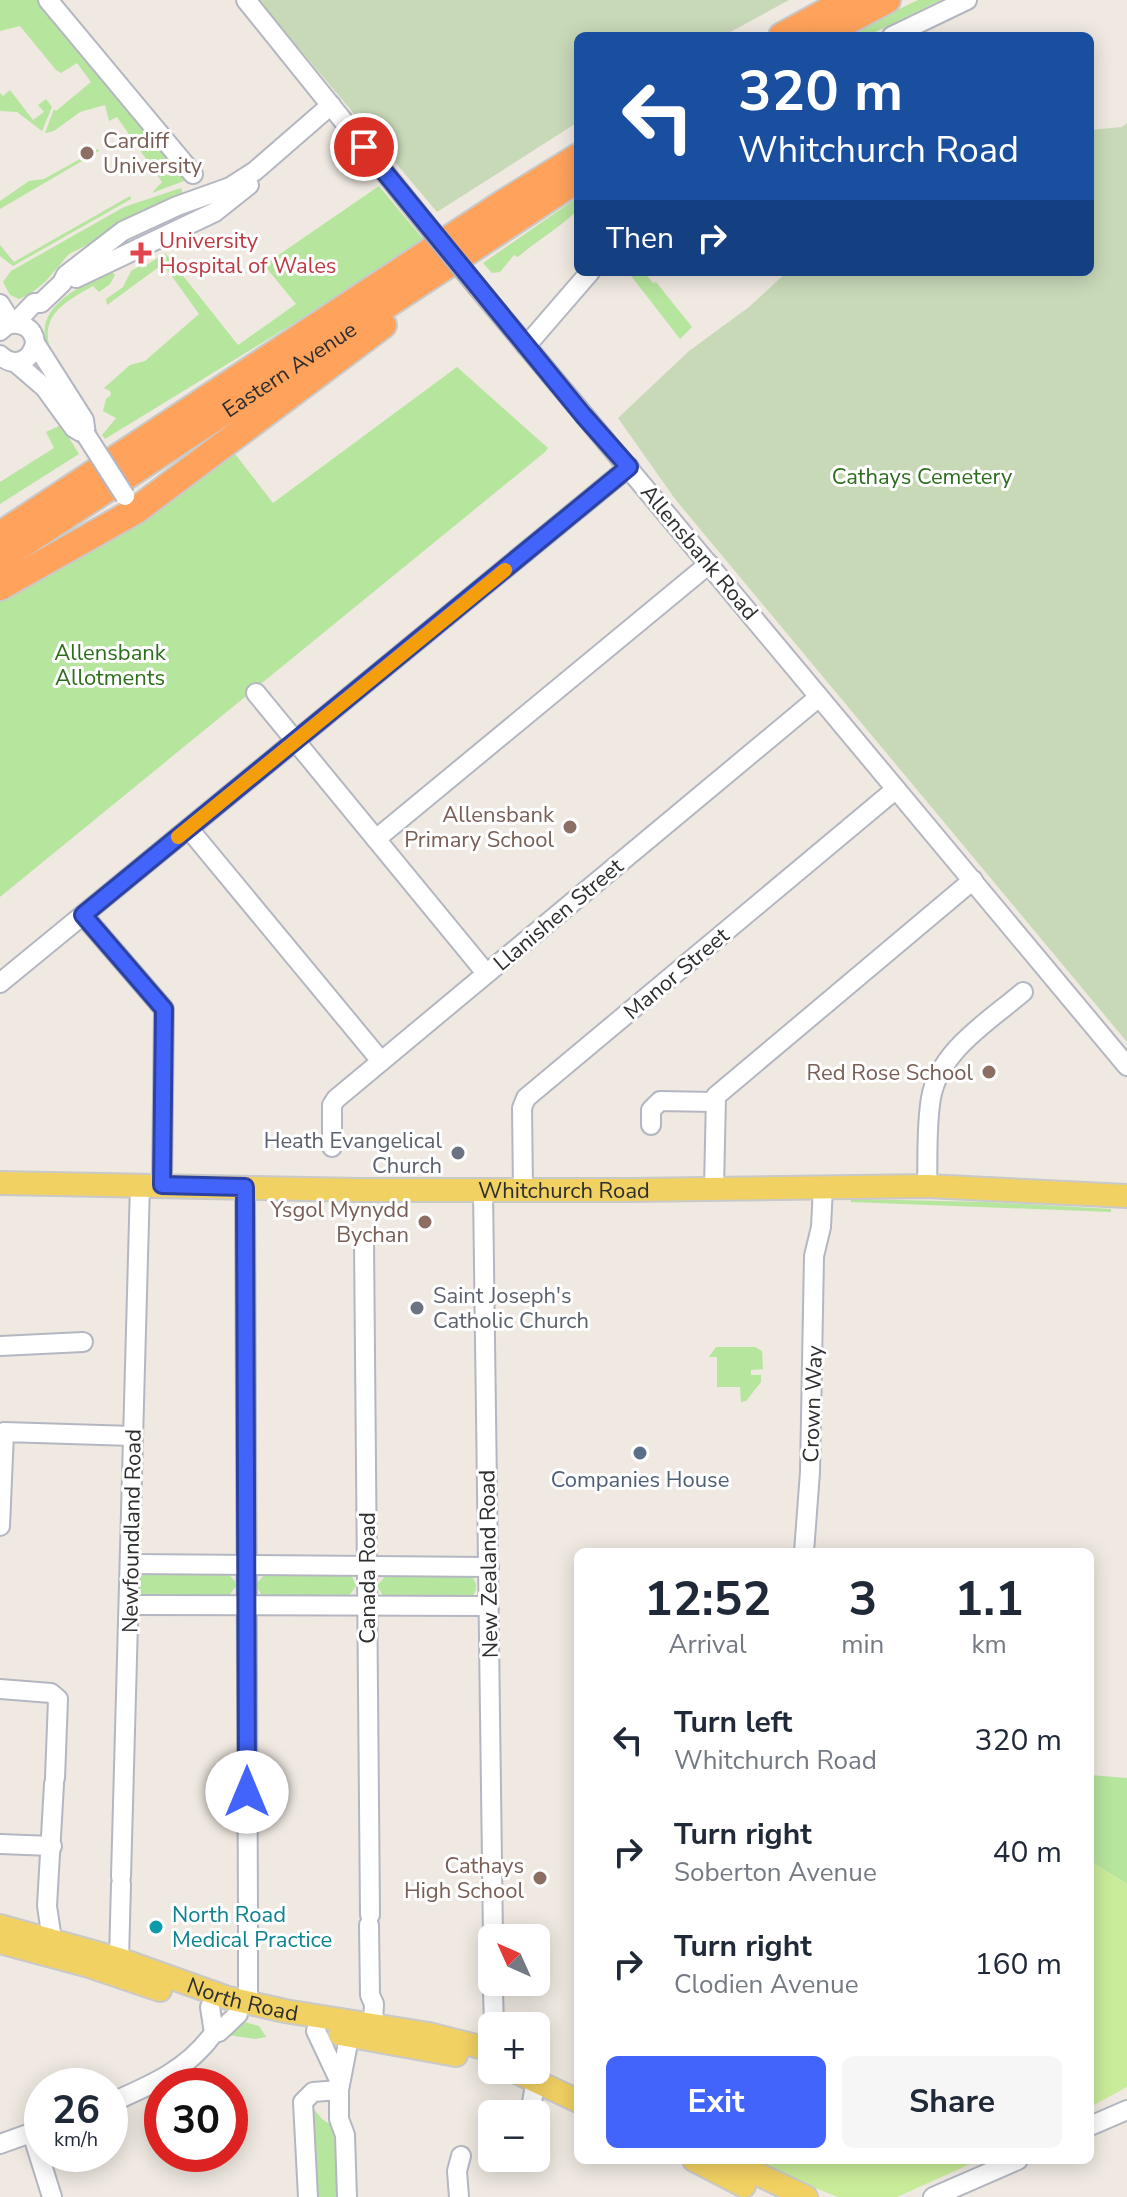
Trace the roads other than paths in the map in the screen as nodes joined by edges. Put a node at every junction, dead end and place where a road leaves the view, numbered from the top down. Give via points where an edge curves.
1 (48, 0) edge
2 (246, 0) edge
3 (848, 0) edge
4 (887, 0) edge
5 (967, 0) edge
6 (789, 32) edge
7 (827, 32) edge
8 (900, 32) edge
9 (331, 105) junction
10 (574, 160) edge
11 (193, 174) dead end
12 (574, 182) edge
13 (524, 213) junction
14 (587, 276) edge
15 (0, 304) edge
16 (19, 330) edge
17 (526, 346) junction
18 (270, 356) junction
19 (8, 359) edge
20 (86, 435) junction
21 (629, 467) junction
22 (130, 503) junction
23 (0, 513) edge
24 (0, 535) edge
25 (0, 559) edge
26 (709, 564) junction
27 (0, 587) edge
28 (256, 693) dead end
29 (819, 697) junction
30 (295, 741) junction
31 (896, 789) junction
32 (189, 829) junction
33 (376, 839) junction
34 (973, 880) junction
35 (83, 915) junction
36 (486, 973) junction
37 (0, 983) edge
38 (1023, 992) dead end
39 (381, 1061) junction
40 (1127, 1066) edge
41 (714, 1102) junction
42 (651, 1125) dead end
43 (332, 1147) dead end
44 (0, 1183) edge
45 (151, 1184) junction
46 (927, 1186) junction
47 (245, 1187) junction
48 (816, 1187) junction
49 (714, 1188) junction
50 (483, 1190) junction
51 (523, 1190) junction
52 (1127, 1196) edge
53 (364, 1241) dead end
54 (83, 1342) dead end
55 (0, 1346) edge
56 (133, 1436) junction
57 (0, 1526) edge
58 (804, 1548) edge
59 (130, 1564) junction
60 (247, 1565) junction
61 (367, 1566) junction
62 (489, 1567) junction
63 (129, 1605) junction
64 (247, 1605) junction
65 (366, 1606) junction
66 (489, 1606) junction
67 (0, 1689) edge
68 (0, 1844) edge
69 (52, 1846) junction
70 (47, 1906) junction
71 (493, 1924) edge
72 (7, 1933) edge
73 (52, 1940) junction
74 (119, 1959) junction
75 (210, 2007) junction
76 (243, 2008) junction
77 (344, 2027) junction
78 (214, 2033) junction
79 (478, 2048) edge
80 (478, 2060) edge
81 (550, 2076) edge
82 (550, 2082) edge
83 (574, 2084) edge
84 (340, 2086) junction
85 (128, 2094) edge
86 (574, 2098) edge
87 (1127, 2110) edge
88 (1094, 2124) edge
89 (24, 2136) edge
90 (0, 2144) edge
91 (461, 2156) dead end
92 (702, 2164) edge
93 (1011, 2164) edge
94 (749, 2167) edge
95 (46, 2172) edge
96 (963, 2190) edge
97 (52, 2197) edge
98 (308, 2197) edge
99 (347, 2197) edge
100 (459, 2197) edge
101 (767, 2197) edge
102 (806, 2197) edge
103 (933, 2197) edge

1 - 11 street
2 - 9 street, Allensbank Road
3 - 6 highway
4 - 7 highway
5 - 8 street
9 - 16 street via 255,171 249,186 225,207 62,283
9 - 17 street, Allensbank Road, bridge
10 - 18 highway, Eastern Avenue
12 - 13 highway, Eastern Avenue
13 - 22 highway via 488,247
13 - 25 highway, Eastern Avenue
14 - 17 street
15 - 16 street
16 - 19 street via 31,355
16 - 20 street via 84,420
17 - 21 street, Allensbank Road
18 - 23 highway via 233,371
18 - 24 highway, Eastern Avenue
19 - 20 street via 45,388 74,428
20 - 22 street, bridge
21 - 26 street, Allensbank Road
21 - 30 street
22 - 27 highway
26 - 29 street, Allensbank Road
26 - 33 street
28 - 30 street
29 - 31 street, Allensbank Road
29 - 36 street, Llanishen Street
30 - 32 street
30 - 33 street
31 - 34 street, Allensbank Road
31 - 51 street, Manor Street via 526,1098
32 - 35 street
32 - 39 street
33 - 36 street
34 - 40 street, Allensbank Road
34 - 41 street
35 - 37 street
35 - 45 street, Newfoundland Road via 164,1009
36 - 39 street, Llanishen Street
38 - 46 street via 961,1045 939,1076 930,1106
39 - 43 street, Llanishen Street via 333,1102
41 - 42 street via 660,1101 651,1110
41 - 49 street
44 - 45 main road, Whitchurch Road
45 - 47 main road, Whitchurch Road
45 - 56 street, Newfoundland Road
46 - 48 main road, Whitchurch Road
46 - 52 main road, Whitchurch Road
47 - 50 main road, Whitchurch Road
47 - 60 street
48 - 49 main road, Whitchurch Road
48 - 58 street, Crown Way via 821,1227 814,1256
49 - 51 main road, Whitchurch Road
50 - 51 main road, Whitchurch Road
50 - 62 street, New Zealand Road
53 - 61 street, Canada Road
54 - 55 street
56 - 57 street via 4,1432
56 - 59 street, Newfoundland Road
59 - 60 street
59 - 63 street, Newfoundland Road
60 - 61 street
60 - 64 street
61 - 62 street
61 - 65 street, Canada Road
62 - 66 street, New Zealand Road
63 - 64 street
63 - 74 street, Newfoundland Road
64 - 65 street
64 - 76 street via 248,1919
65 - 66 street
65 - 77 street, Canada Road via 374,2004
66 - 71 street, New Zealand Road
67 - 69 street via 58,1699
68 - 69 street
69 - 70 street
70 - 72 street
70 - 73 street
72 - 73 main road, North Road
72 - 75 main road, North Road
73 - 74 main road, North Road
74 - 76 main road, North Road
75 - 76 main road, North Road
75 - 78 street
76 - 77 main road, North Road
76 - 78 street
77 - 79 main road, North Road
77 - 80 main road, North Road
77 - 84 street
77 - 84 street via 332,2063
78 - 85 street via 181,2068
81 - 83 main road
82 - 86 main road
84 - 98 street via 313,2092 303,2102
84 - 99 street
87 - 88 street
89 - 90 street
91 - 100 street
92 - 101 main road
93 - 96 street
94 - 102 main road
95 - 97 street
96 - 103 street via 960,2184

